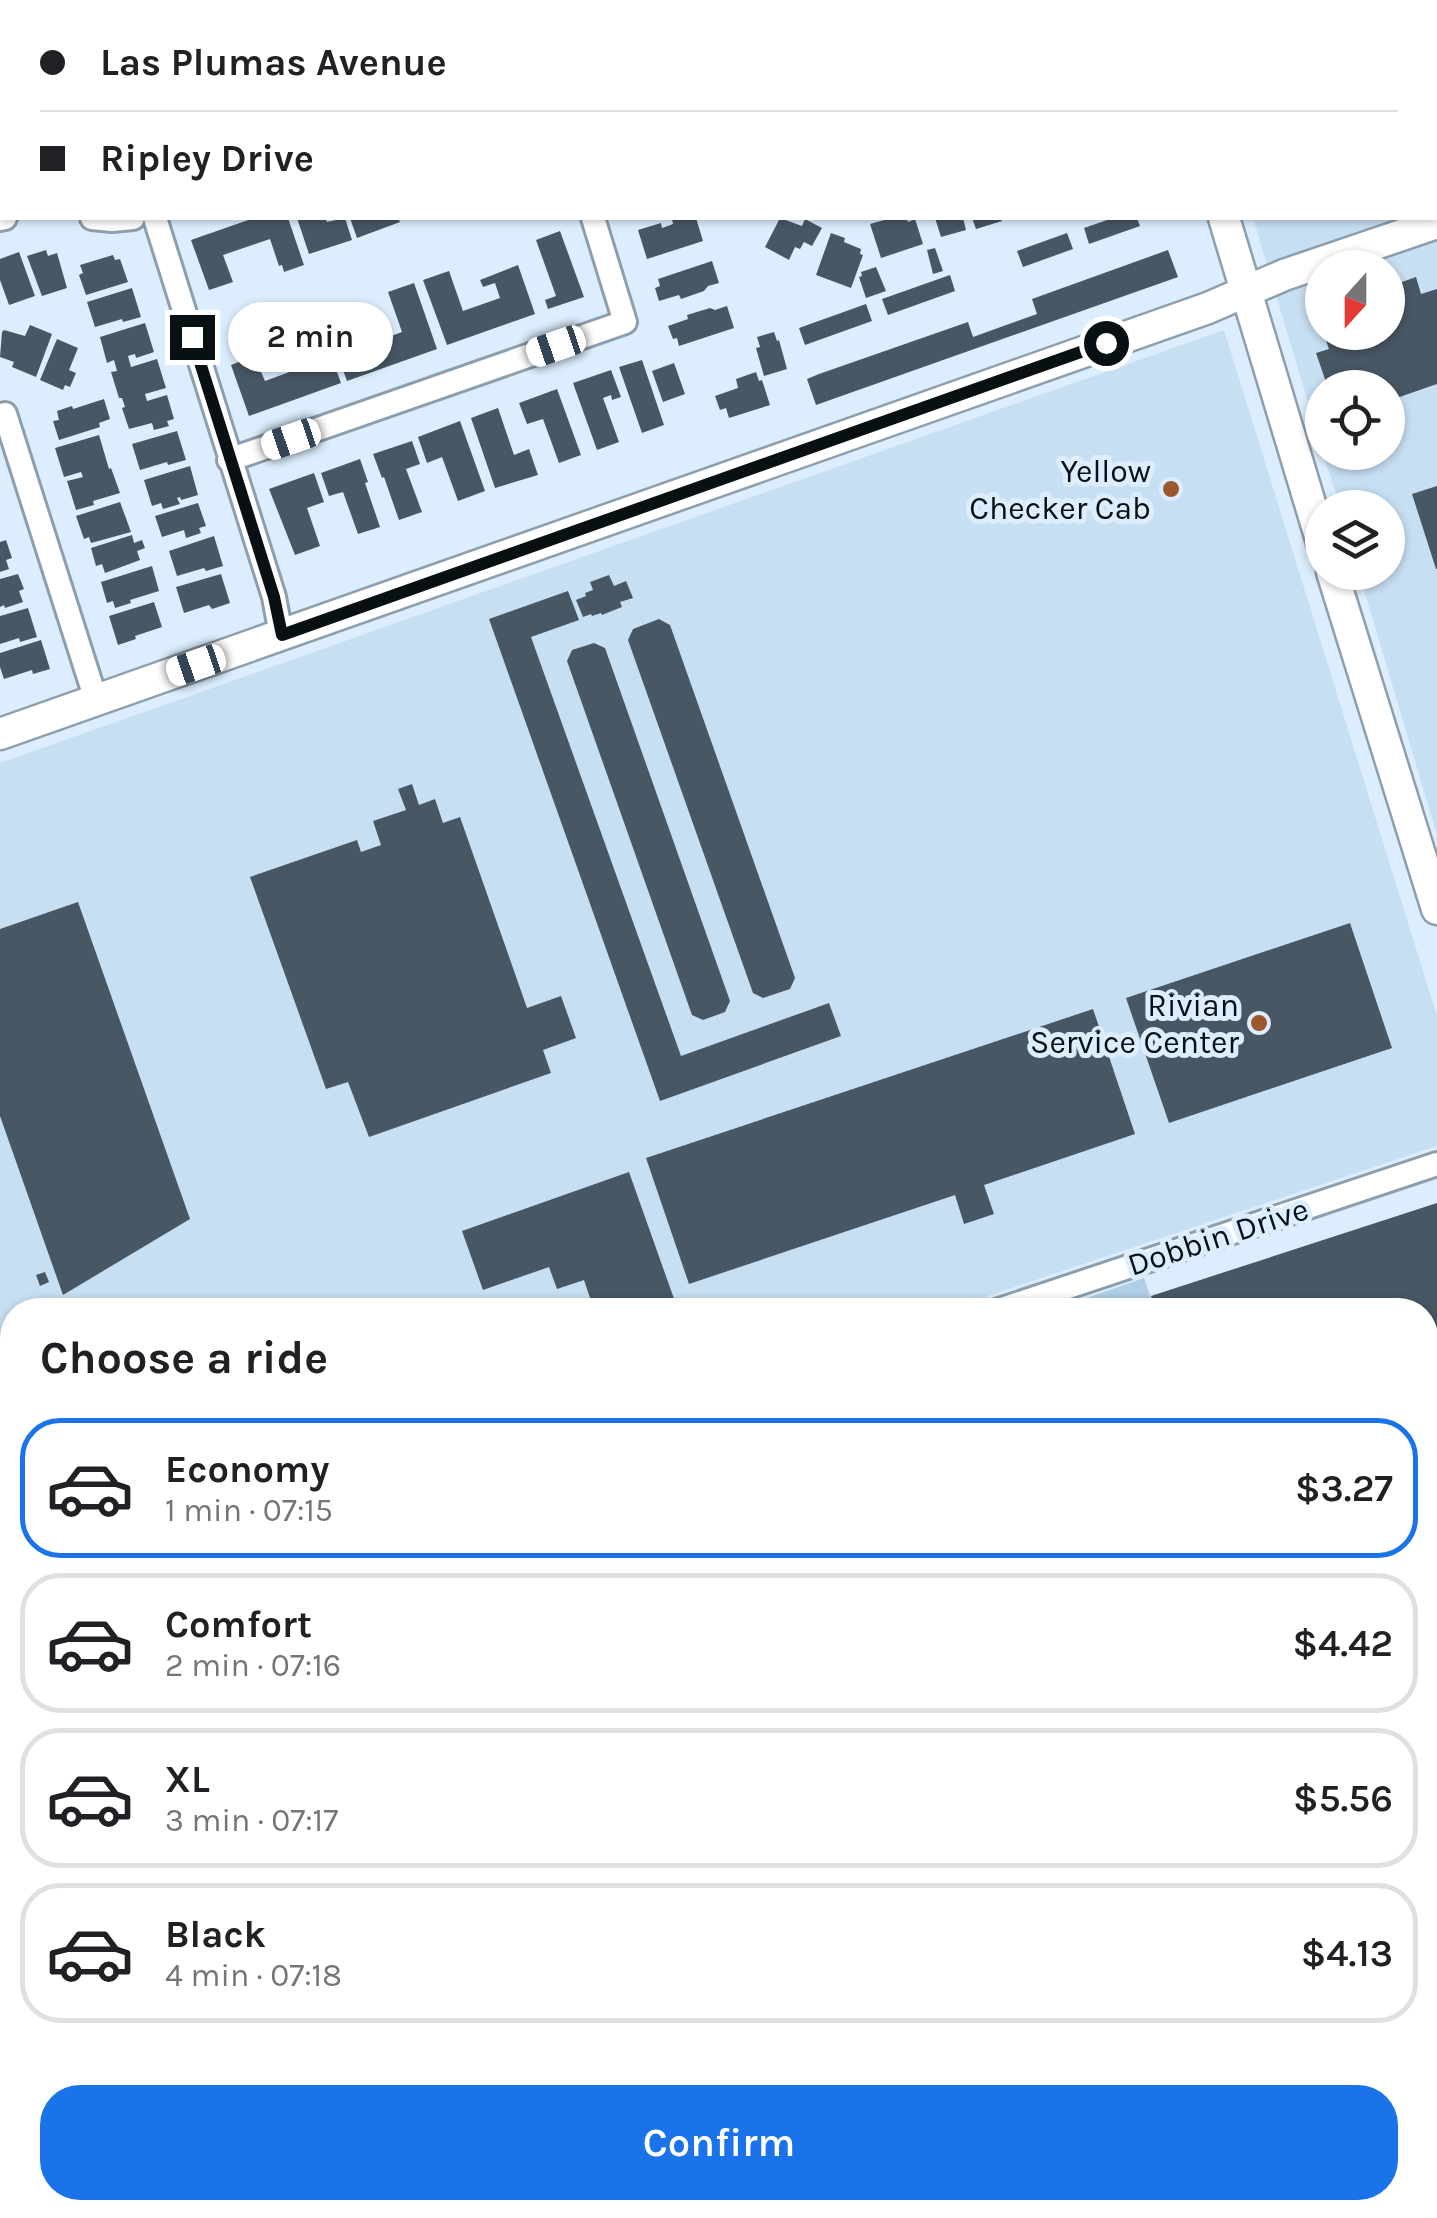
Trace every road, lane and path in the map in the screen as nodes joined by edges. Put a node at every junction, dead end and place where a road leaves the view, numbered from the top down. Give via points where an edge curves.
1 (155, 220) edge
2 (594, 220) edge
3 (1225, 220) edge
4 (1437, 224) edge
5 (1247, 291) junction
6 (5, 414) dead end
7 (229, 460) junction
8 (1306, 490) edge
9 (1338, 590) edge
10 (282, 635) junction
11 (96, 700) junction
12 (0, 734) edge
13 (1437, 909) edge
14 (1437, 1164) edge
15 (1036, 1298) edge

1 - 7 street
2 - 7 street via 624,322
3 - 5 street
4 - 5 street
5 - 8 street
5 - 10 street
6 - 11 street
7 - 10 street
9 - 13 street
10 - 11 street
11 - 12 street
14 - 15 street, Dobbin Drive

